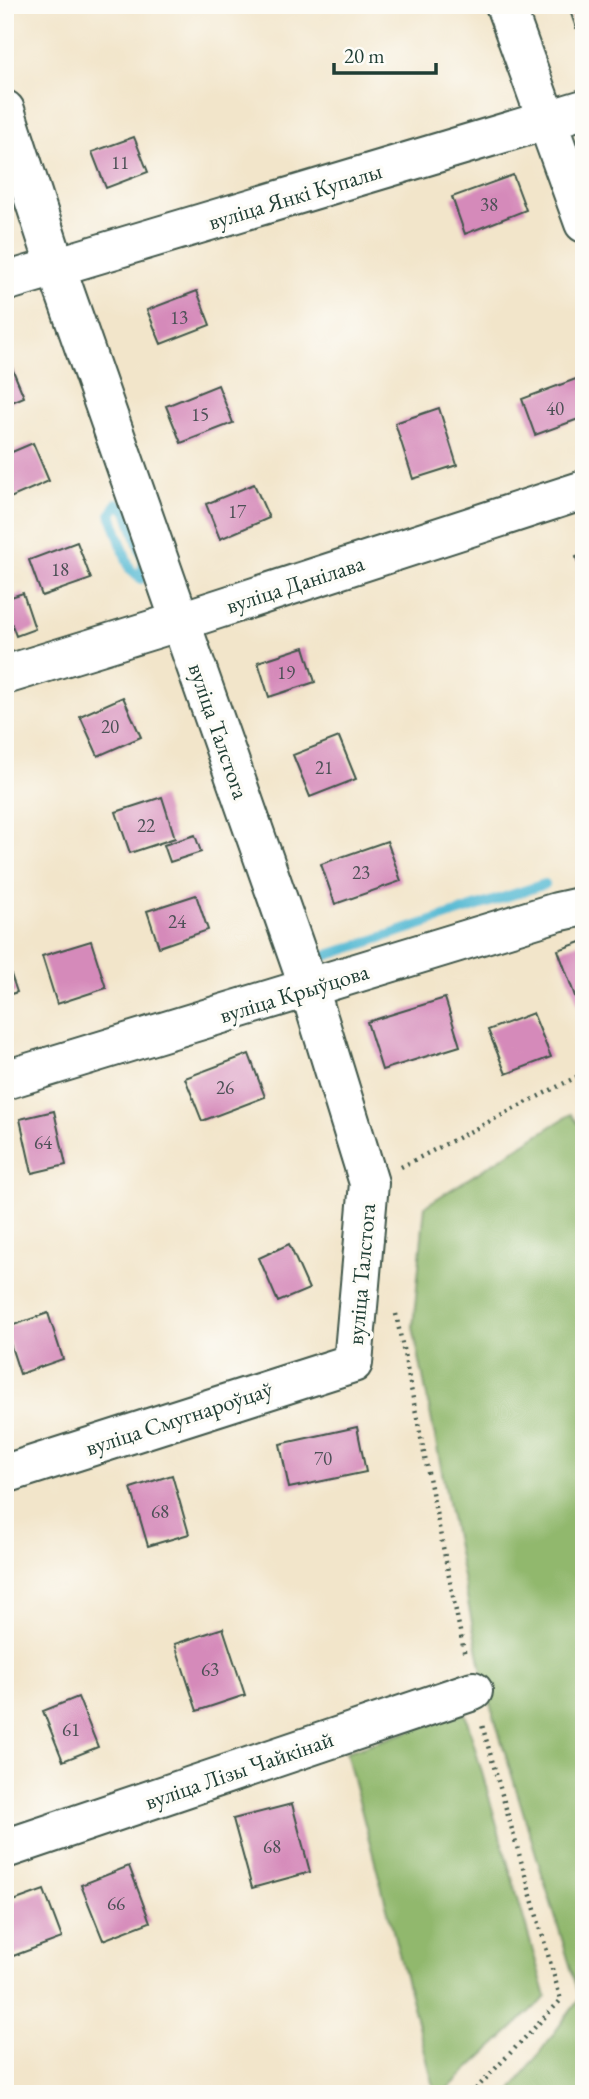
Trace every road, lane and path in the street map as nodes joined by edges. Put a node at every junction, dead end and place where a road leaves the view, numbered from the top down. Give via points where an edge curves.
1 (505, 5) edge
2 (5, 110) edge
3 (584, 110) edge
4 (548, 121) junction
5 (584, 223) edge
6 (56, 267) junction
7 (5, 282) edge
8 (584, 490) edge
9 (181, 621) junction
10 (5, 675) edge
11 (584, 906) edge
12 (309, 988) junction
13 (584, 1073) edge
14 (5, 1080) edge
15 (369, 1183) junction
16 (353, 1363) joint
17 (5, 1474) edge
18 (473, 1692) dead end
19 (5, 1849) edge

1 - 4 street
2 - 6 street, вуліца Талстога
3 - 4 street, вуліца Янкі Купалы
4 - 5 street
4 - 6 street, вуліца Янкі Купалы
6 - 7 street, вуліца Янкі Купалы
6 - 9 street, вуліца Талстога
8 - 9 street, вуліца Данілава
9 - 10 street, вуліца Данілава
9 - 12 street, вуліца Талстога
11 - 12 street, вуліца Крыўцова
12 - 14 street, вуліца Крыўцова
12 - 15 street, вуліца Талстога
13 - 15 path
15 - 16 street, вуліца Талстога
16 - 17 street, вуліца Смугнароўцаў
18 - 19 street, вуліца Лізы Чайкінай

